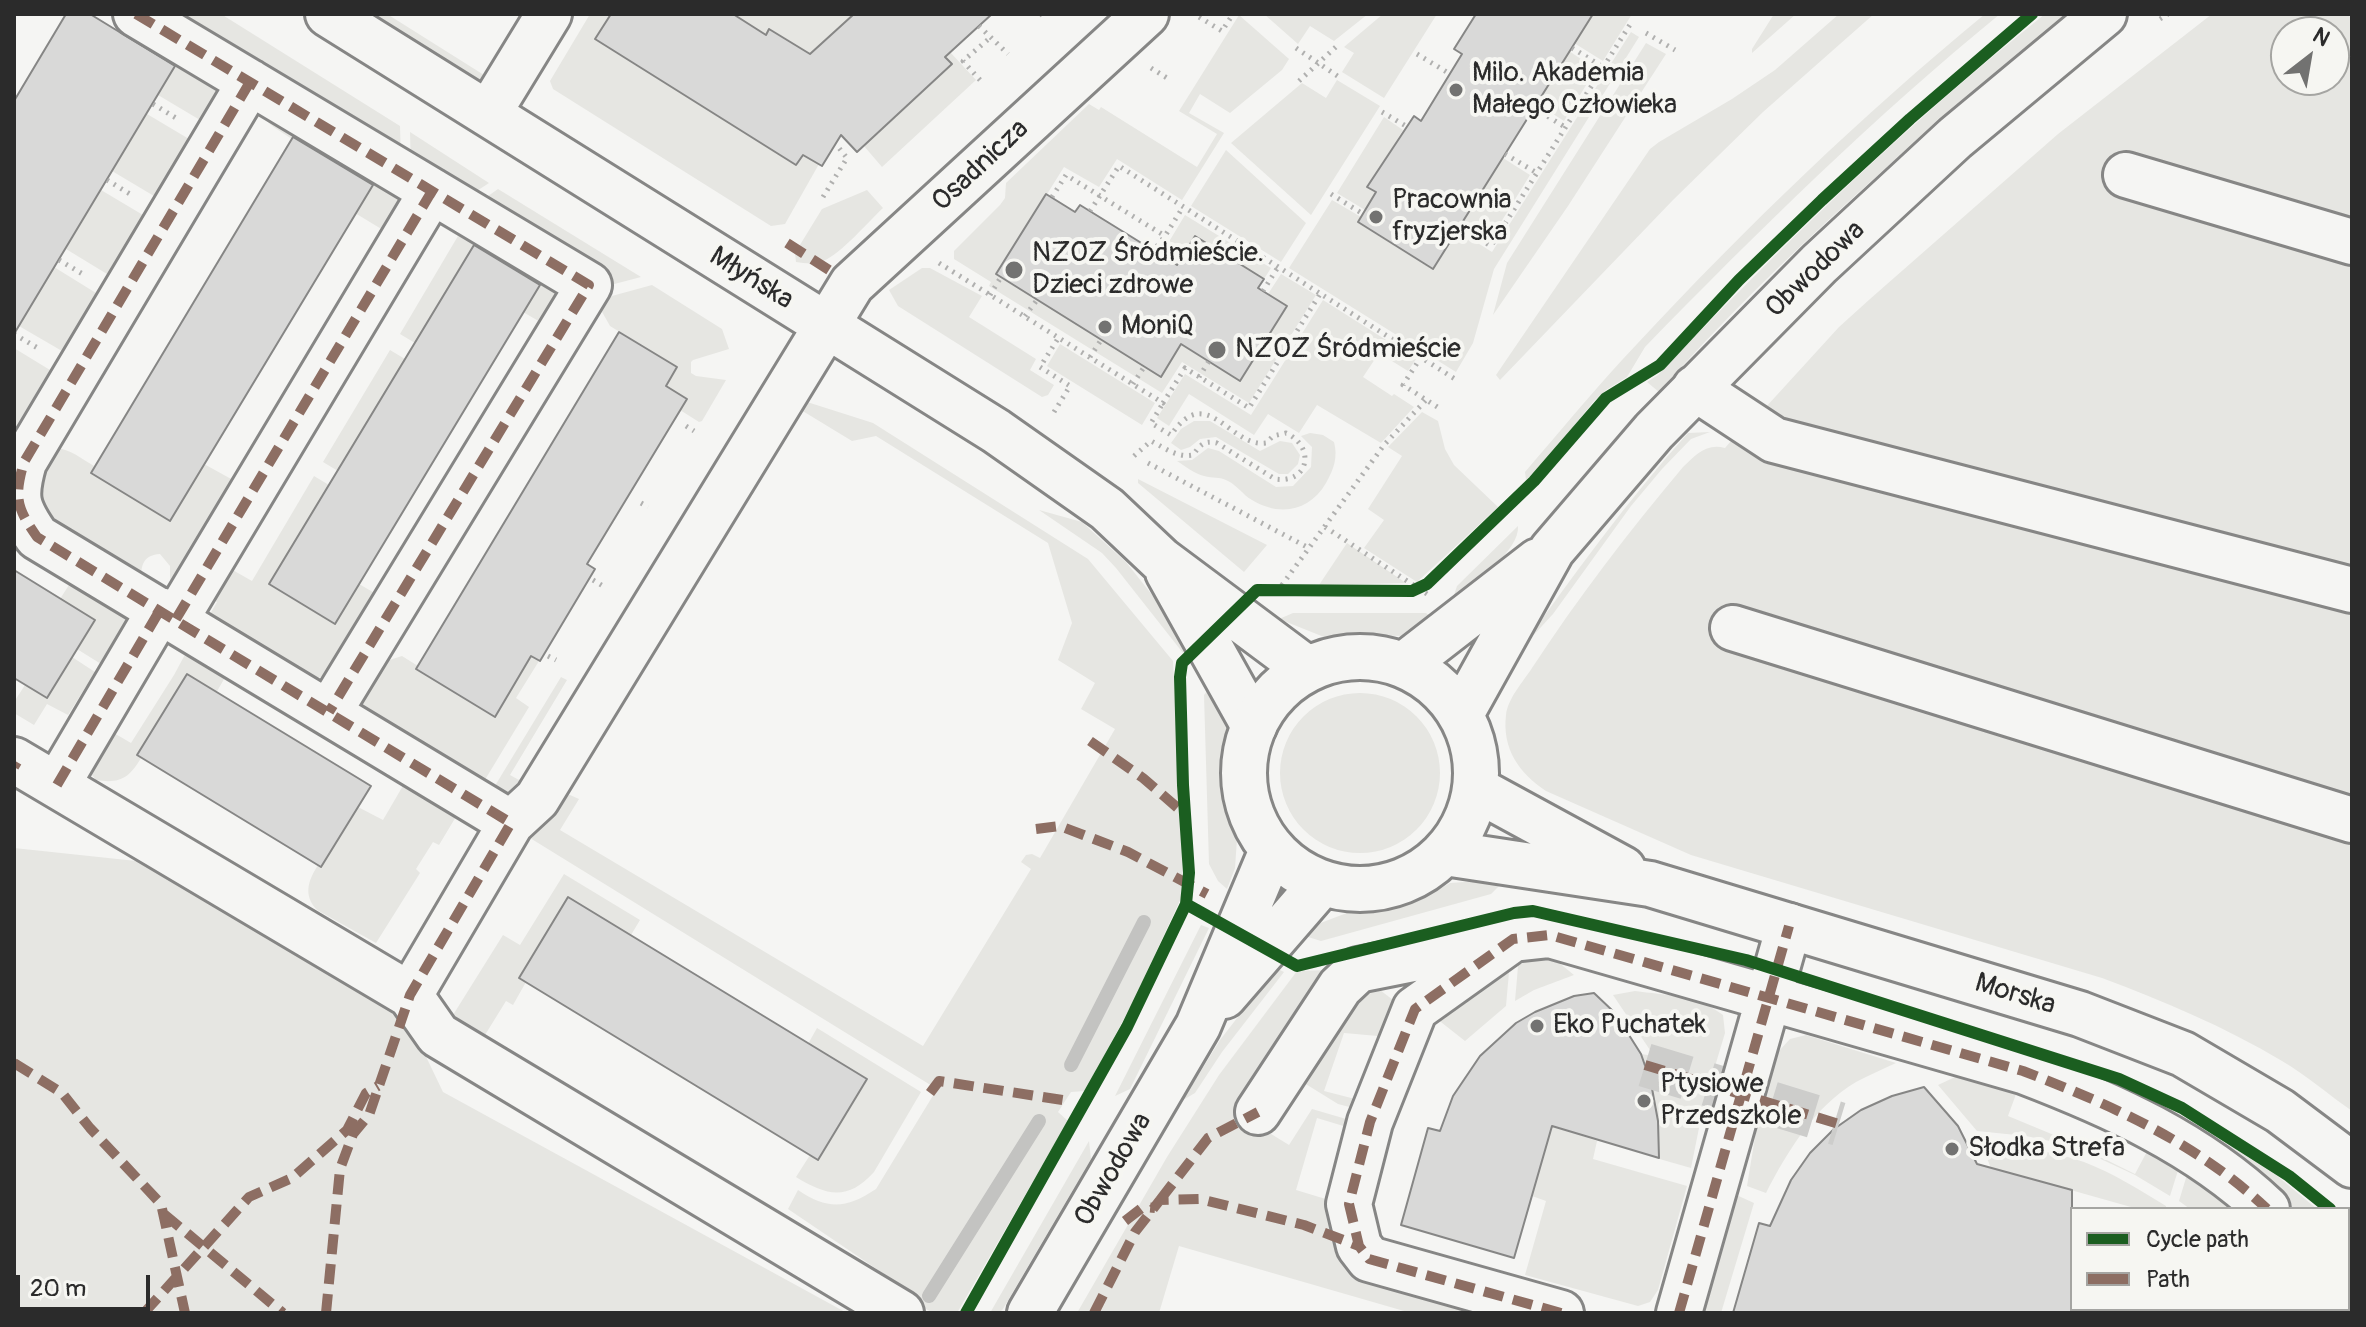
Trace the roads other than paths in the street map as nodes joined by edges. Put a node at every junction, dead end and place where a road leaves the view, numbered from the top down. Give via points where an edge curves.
1 (136, 14) edge
2 (328, 14) edge
3 (549, 14) edge
4 (1146, 14) edge
5 (2104, 14) edge
6 (250, 82) junction
7 (488, 114) junction
8 (2126, 175) dead end
9 (432, 191) junction
10 (2352, 242) edge
11 (827, 326) junction
12 (1695, 388) junction
13 (1552, 550) junction
14 (1161, 560) junction
15 (2352, 590) edge
16 (168, 615) junction
17 (1733, 628) dead end
18 (1404, 665) junction
19 (1307, 669) junction
20 (329, 712) junction
21 (1461, 714) junction
22 (1254, 726) junction
23 (14, 760) edge
24 (57, 785) junction
25 (1476, 789) junction
26 (2352, 820) edge
27 (511, 823) junction
28 (1272, 850) junction
29 (1445, 853) junction
30 (1322, 883) junction
31 (1650, 884) junction
32 (1789, 926) junction
33 (1513, 939) junction
34 (410, 995) junction
35 (1768, 998) junction
36 (1198, 1026) junction
37 (1258, 1112) dead end
38 (2352, 1165) edge
39 (2265, 1207) edge
40 (901, 1313) edge
41 (1030, 1313) edge
42 (1561, 1313) edge
43 (1679, 1313) edge

1 - 6 street
2 - 7 street, Młyńska
3 - 7 street
4 - 11 street, Osadnicza via 852,284
5 - 12 street, Obwodowa via 1944,149
6 - 9 street
6 - 16 street via 24,462 17,488 22,516 37,537
7 - 11 street, Młyńska
8 - 10 street
9 - 16 street
9 - 20 street via 589,285
11 - 14 street, Młyńska via 1009,439 1107,509
11 - 27 street, Osadnicza via 537,799
12 - 13 street, Obwodowa
12 - 15 street via 1774,440
13 - 18 street, Obwodowa
13 - 21 street, Obwodowa
14 - 19 street, Młyńska
14 - 22 street, Młyńska
16 - 20 street
16 - 24 street
17 - 26 street
18 - 19 street via 1356,656
18 - 21 street via 1437,685
19 - 22 street via 1276,693
20 - 27 street
21 - 25 street via 1477,763
22 - 28 street via 1244,769 1250,812
23 - 24 street
24 - 34 street
25 - 29 street via 1465,824
25 - 31 street, Morska
27 - 34 street, Osadnicza
28 - 30 street via 1295,870
28 - 36 street, Obwodowa
29 - 30 street via 1409,879 1366,889
29 - 31 street, Morska
30 - 36 street, Obwodowa
31 - 32 street, Morska
32 - 35 street
32 - 38 street, Morska via 2080,1014 2183,1054 2280,1111
33 - 35 street via 1550,935
33 - 37 street via 1358,970 1340,987
33 - 42 street via 1415,1009 1370,1122 1349,1204 1359,1246 1369,1259
34 - 40 street via 438,1035
35 - 39 street via 2023,1071 2094,1098 2151,1126
35 - 43 street
36 - 41 street, Obwodowa

